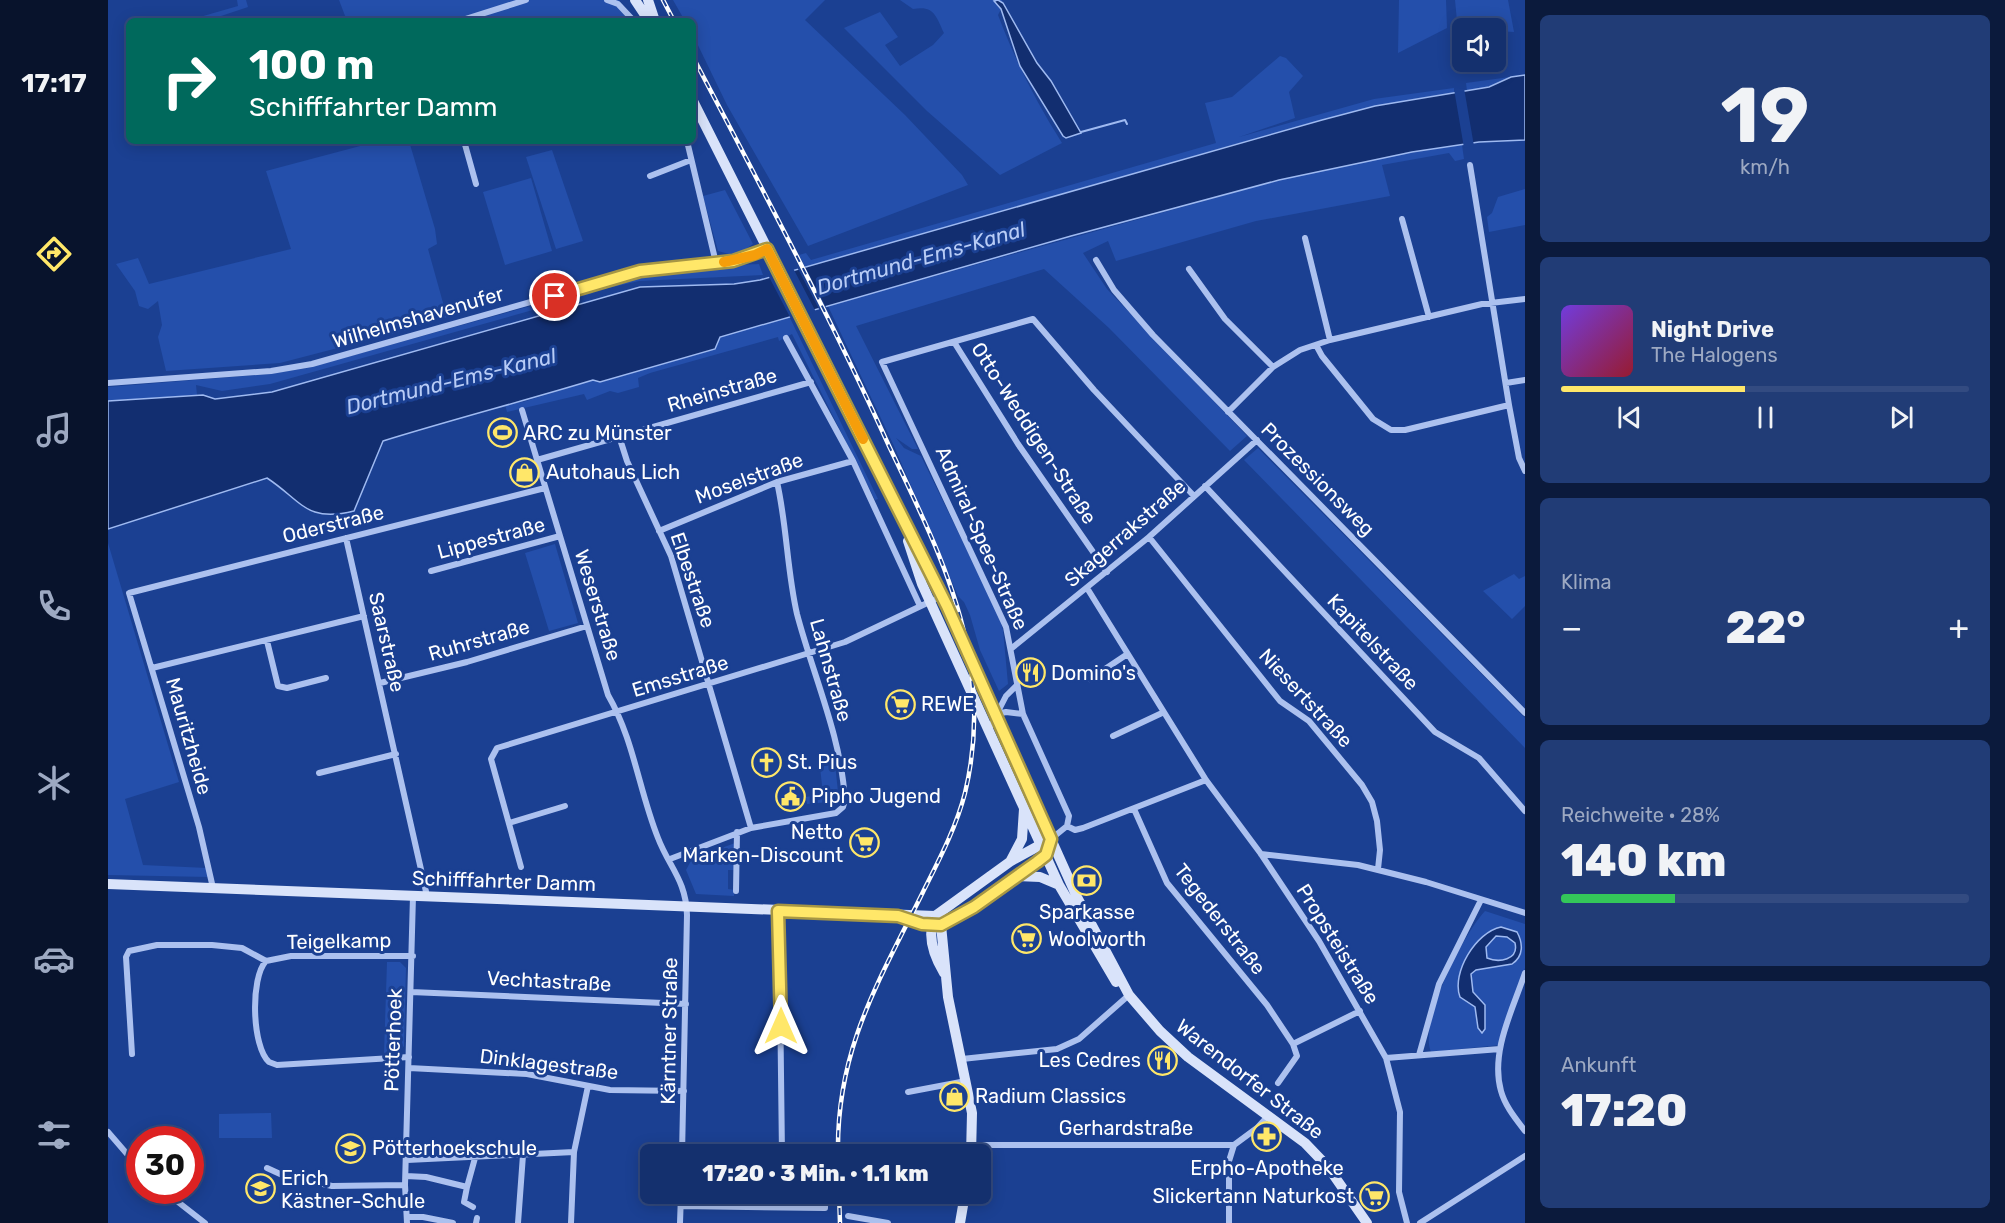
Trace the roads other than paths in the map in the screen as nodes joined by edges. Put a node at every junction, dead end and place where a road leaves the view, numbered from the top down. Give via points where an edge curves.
1 (526, 0) edge
2 (607, 0) edge
3 (635, 0) edge
4 (648, 0) edge
5 (469, 18) edge
6 (631, 18) edge
7 (647, 18) edge
8 (654, 18) edge
9 (696, 107) edge
10 (465, 144) edge
11 (688, 144) edge
12 (691, 160) junction
13 (1470, 165) dead end
14 (650, 177) dead end
15 (476, 184) dead end
16 (1402, 219) dead end
17 (1305, 238) dead end
18 (767, 249) junction
19 (1096, 260) dead end
20 (716, 263) junction
21 (1189, 269) dead end
22 (1525, 299) edge
23 (1493, 303) junction
24 (1429, 317) junction
25 (786, 338) dead end
26 (1330, 340) junction
27 (954, 342) junction
28 (1316, 345) junction
29 (1273, 368) junction
30 (1525, 380) edge
31 (811, 382) junction
32 (108, 383) edge
33 (1506, 384) junction
34 (1509, 405) junction
35 (522, 410) dead end
36 (1228, 412) junction
37 (619, 436) junction
38 (1257, 440) junction
39 (537, 460) junction
40 (853, 461) junction
41 (1525, 471) edge
42 (777, 483) junction
43 (1205, 486) junction
44 (545, 488) junction
45 (1194, 496) junction
46 (900, 516) junction
47 (659, 531) junction
48 (560, 536) junction
49 (1149, 537) junction
50 (346, 538) junction
51 (431, 571) dead end
52 (1107, 572) junction
53 (1087, 588) junction
54 (129, 594) joint
55 (942, 596) junction
56 (925, 603) junction
57 (364, 616) junction
58 (587, 626) junction
59 (267, 641) junction
60 (1012, 648) junction
61 (810, 654) junction
62 (1126, 655) junction
63 (152, 668) junction
64 (326, 678) dead end
65 (1090, 679) dead end
66 (380, 683) junction
67 (708, 685) junction
68 (1016, 686) junction
69 (617, 711) junction
70 (1162, 713) junction
71 (1525, 713) edge
72 (997, 714) junction
73 (1023, 714) junction
74 (989, 729) junction
75 (1113, 736) dead end
76 (396, 754) junction
77 (319, 773) dead end
78 (1206, 780) junction
79 (565, 806) dead end
80 (1024, 806) junction
81 (1134, 809) junction
82 (1525, 811) edge
83 (510, 823) junction
84 (1067, 826) junction
85 (750, 828) junction
86 (737, 832) junction
87 (1046, 847) junction
88 (1261, 854) junction
89 (670, 859) junction
90 (1011, 861) junction
91 (521, 867) dead end
92 (1378, 869) junction
93 (1017, 876) junction
94 (108, 884) edge
95 (1059, 885) junction
96 (213, 888) junction
97 (736, 891) dead end
98 (413, 896) junction
99 (427, 896) junction
100 (1481, 900) junction
101 (687, 907) junction
102 (778, 911) junction
103 (1525, 913) edge
104 (936, 922) junction
105 (413, 956) junction
106 (266, 961) junction
107 (1525, 973) edge
108 (411, 992) junction
109 (1129, 994) junction
110 (686, 1004) junction
111 (1360, 1011) junction
112 (1293, 1044) junction
113 (1500, 1049) junction
114 (132, 1054) dead end
115 (1419, 1055) junction
116 (409, 1057) junction
117 (1386, 1058) junction
118 (962, 1059) junction
119 (409, 1068) junction
120 (967, 1081) junction
121 (1278, 1083) dead end
122 (588, 1086) junction
123 (684, 1091) junction
124 (908, 1092) dead end
125 (1268, 1116) junction
126 (1525, 1131) edge
127 (108, 1132) edge
128 (682, 1144) edge
129 (782, 1144) edge
130 (972, 1144) edge
131 (1234, 1145) junction
132 (991, 1150) edge
133 (574, 1152) junction
134 (126, 1153) edge
135 (523, 1155) junction
136 (1525, 1156) edge
137 (475, 1158) junction
138 (407, 1160) junction
139 (267, 1167) dead end
140 (406, 1176) junction
141 (291, 1179) dead end
142 (309, 1181) dead end
143 (405, 1185) junction
144 (467, 1187) junction
145 (181, 1204) edge
146 (817, 1204) edge
147 (963, 1204) edge
148 (681, 1206) joint
149 (473, 1207) dead end
150 (848, 1216) dead end
151 (407, 1220) edge
152 (205, 1223) edge
153 (453, 1223) edge
154 (518, 1223) edge
155 (571, 1223) edge
156 (680, 1223) edge
157 (888, 1223) edge
158 (960, 1223) edge
159 (1229, 1223) edge
160 (1367, 1223) edge
161 (1407, 1223) edge
162 (1420, 1223) edge

1 - 5 street
2 - 6 street via 618,4
3 - 7 main road
4 - 8 main road
9 - 18 main road, Warendorfer Straße
10 - 15 street
11 - 12 street
12 - 14 street
12 - 20 street
13 - 23 street
16 - 24 street
17 - 26 street
18 - 20 street, Wilhelmshavenufer
18 - 46 main road, Warendorfer Straße
19 - 36 street, Prozessionsweg via 1114,290 1147,328
20 - 32 street, Wilhelmshavenufer via 640,271 312,364 271,371
21 - 29 street via 1225,319
22 - 23 street
23 - 24 street
23 - 33 street
24 - 26 street
25 - 31 street, Warendorfer Straße
26 - 28 street
27 - 45 street via 1033,319
27 - 52 street, Otto-Weddigen-Straße
27 - 60 street, Admiral-Spee-Straße via 882,362 1003,618
28 - 29 street via 1300,350
28 - 34 street via 1373,419 1391,430
29 - 36 street
30 - 33 street
31 - 37 street, Rheinstraße
31 - 40 street, Warendorfer Straße
33 - 34 street
34 - 41 street
35 - 39 street, Weserstraße
36 - 38 street, Prozessionsweg
37 - 39 street, Rheinstraße
37 - 47 street, Elbestraße
38 - 43 street, Skagerrakstraße
38 - 71 street, Prozessionsweg
39 - 44 street, Weserstraße
40 - 42 street, Moselstraße
40 - 56 street, Warendorfer Straße
42 - 47 street, Moselstraße
42 - 61 street, Lahnstraße via 797,612
43 - 45 street, Skagerrakstraße
43 - 82 street, Kapitelstraße via 1435,732 1479,758
44 - 48 street, Weserstraße
44 - 50 street, Oderstraße
45 - 49 street, Skagerrakstraße
46 - 55 main road, Warendorfer Straße
46 - 56 main road, Warendorfer Straße
47 - 67 street, Elbestraße via 682,591
48 - 51 street, Lippestraße
48 - 58 street, Weserstraße
49 - 52 street, Skagerrakstraße
49 - 92 street, Niesertstraße via 1280,701 1309,721 1362,786 1377,820
50 - 54 street, Oderstraße
50 - 57 street, Saarstraße
52 - 53 street, Skagerrakstraße
53 - 60 street, Skagerrakstraße
53 - 62 street, Propsteistraße
54 - 63 street, Mauritzheide
55 - 56 street, Emsstraße
55 - 72 main road, Warendorfer Straße
56 - 61 street, Emsstraße via 845,642
56 - 74 main road, Warendorfer Straße
57 - 59 street
57 - 66 street, Saarstraße
58 - 66 street, Ruhrstraße
58 - 69 street, Weserstraße via 608,695
59 - 63 street
59 - 64 street via 278,686 287,688
60 - 68 street, Admiral-Spee-Straße
61 - 67 street, Emsstraße
61 - 85 street, Lahnstraße via 840,765 843,807 836,813
62 - 65 street
62 - 70 street, Propsteistraße
63 - 96 street, Mauritzheide
66 - 76 street, Saarstraße
67 - 69 street, Emsstraße
67 - 85 street, Elbestraße
68 - 72 street
68 - 73 street
69 - 83 street, Emsstraße via 497,748 492,759
69 - 89 street, Weserstraße via 657,836
70 - 75 street
70 - 78 street, Propsteistraße
72 - 73 street
72 - 74 street
72 - 87 main road, Warendorfer Straße
73 - 84 street via 1069,816
74 - 80 main road, Warendorfer Straße
76 - 77 street
76 - 99 street, Saarstraße
78 - 81 street
78 - 88 street, Propsteistraße
79 - 83 street
80 - 87 main road, Warendorfer Straße
80 - 90 main road via 1022,839
81 - 84 street via 1083,828
81 - 112 street, Tegederstraße via 1167,883 1267,1005
83 - 91 street, Emsstraße
84 - 87 street
85 - 86 street
86 - 89 street
86 - 97 street
87 - 90 main road
87 - 93 main road
87 - 95 main road, Warendorfer Straße
87 - 109 main road, Warendorfer Straße
88 - 92 street
88 - 111 street, Propsteistraße via 1320,941
89 - 101 street, Weserstraße
90 - 104 main road
92 - 100 street
93 - 95 main road via 1040,877
93 - 104 main road via 974,907
94 - 96 main road, Schifffahrter Damm
95 - 109 main road, Warendorfer Straße via 1119,988
96 - 98 main road, Schifffahrter Damm
98 - 99 main road, Schifffahrter Damm
98 - 105 street, Pötterhoek
99 - 101 main road, Schifffahrter Damm
100 - 103 street
100 - 115 street via 1439,984
101 - 102 main road, Schifffahrter Damm
101 - 110 street, Kärntner Straße
102 - 104 main road, Schifffahrter Damm via 898,916
102 - 129 street
104 - 118 main road
105 - 106 street, Teigelkamp via 291,956
105 - 108 street, Pötterhoek
106 - 114 street, Teigelkamp via 242,948 157,945 129,951 126,957
106 - 116 street, Teigelkamp via 257,976 255,996 262,1054 269,1062 277,1065
107 - 113 street
108 - 110 street, Vechtastraße
108 - 116 street, Pötterhoek
109 - 118 street via 1072,1044
109 - 125 main road, Warendorfer Straße via 1188,1057
110 - 123 street, Kärntner Straße
111 - 112 street
111 - 117 street, Propsteistraße
112 - 121 street via 1297,1056
113 - 115 street
113 - 126 street via 1501,1092
115 - 117 street
116 - 119 street, Pötterhoek
117 - 161 street, Propsteistraße via 1400,1112 1399,1192
118 - 120 main road
119 - 122 street, Dinklagestraße via 527,1074
119 - 138 street, Pötterhoek
120 - 124 street
120 - 130 main road
122 - 123 street, Dinklagestraße
122 - 133 street
123 - 128 street, Kärntner Straße
125 - 131 street
125 - 160 main road, Warendorfer Straße via 1319,1158
127 - 134 street
131 - 132 street, Gerhardstraße
131 - 159 street via 1229,1161
133 - 135 street
133 - 155 street
135 - 137 street
135 - 154 street
136 - 162 street
137 - 138 street
137 - 144 street
138 - 140 street, Pötterhoek
139 - 141 street
140 - 143 street, Pötterhoek
140 - 144 street
142 - 143 street via 332,1186
143 - 151 street, Pötterhoek
144 - 149 street via 464,1202
145 - 152 street
146 - 148 street via 825,1208
147 - 158 main road
148 - 156 street
150 - 157 street
151 - 153 street, Pötterhoek via 423,1216

